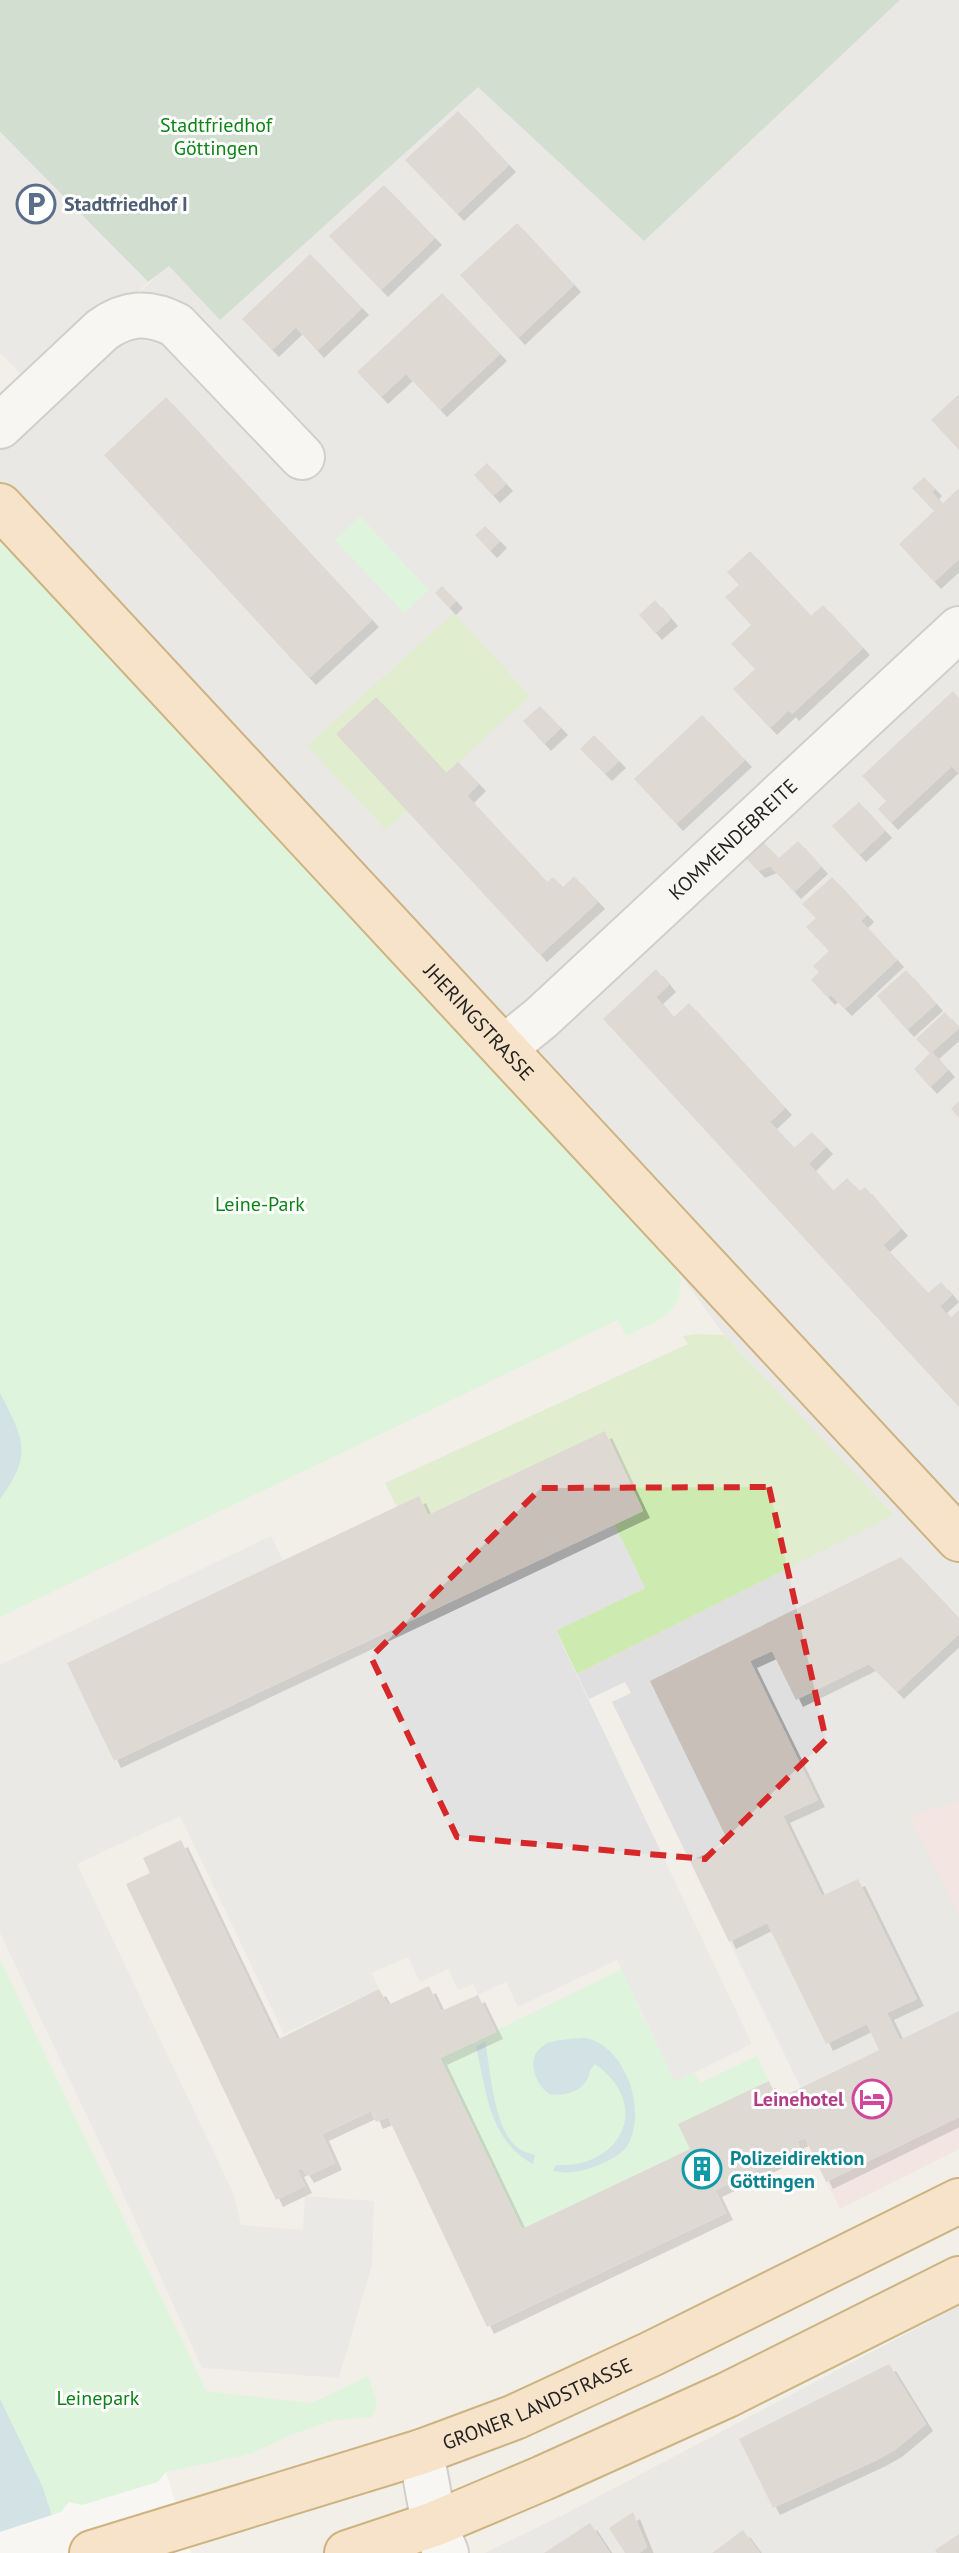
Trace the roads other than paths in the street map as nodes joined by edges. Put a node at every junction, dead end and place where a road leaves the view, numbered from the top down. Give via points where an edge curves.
1 (0, 426) edge
2 (302, 457) dead end
3 (0, 506) edge
4 (959, 629) edge
5 (504, 1048) junction
6 (959, 1539) edge
7 (959, 2201) edge
8 (959, 2279) edge
9 (421, 2452) junction
10 (437, 2543) edge
11 (92, 2553) edge
12 (347, 2553) edge

1 - 2 street via 102,330 115,321 146,314 176,325
3 - 5 main road, JHERINGSTRASSE
4 - 5 street, KOMMENDEBREITE
5 - 6 main road, JHERINGSTRASSE
7 - 9 main road, GRONER LANDSTRASSE via 545,2404
8 - 10 main road via 727,2395 543,2478
9 - 10 street
9 - 11 main road, GRONER LANDSTRASSE
10 - 12 main road

